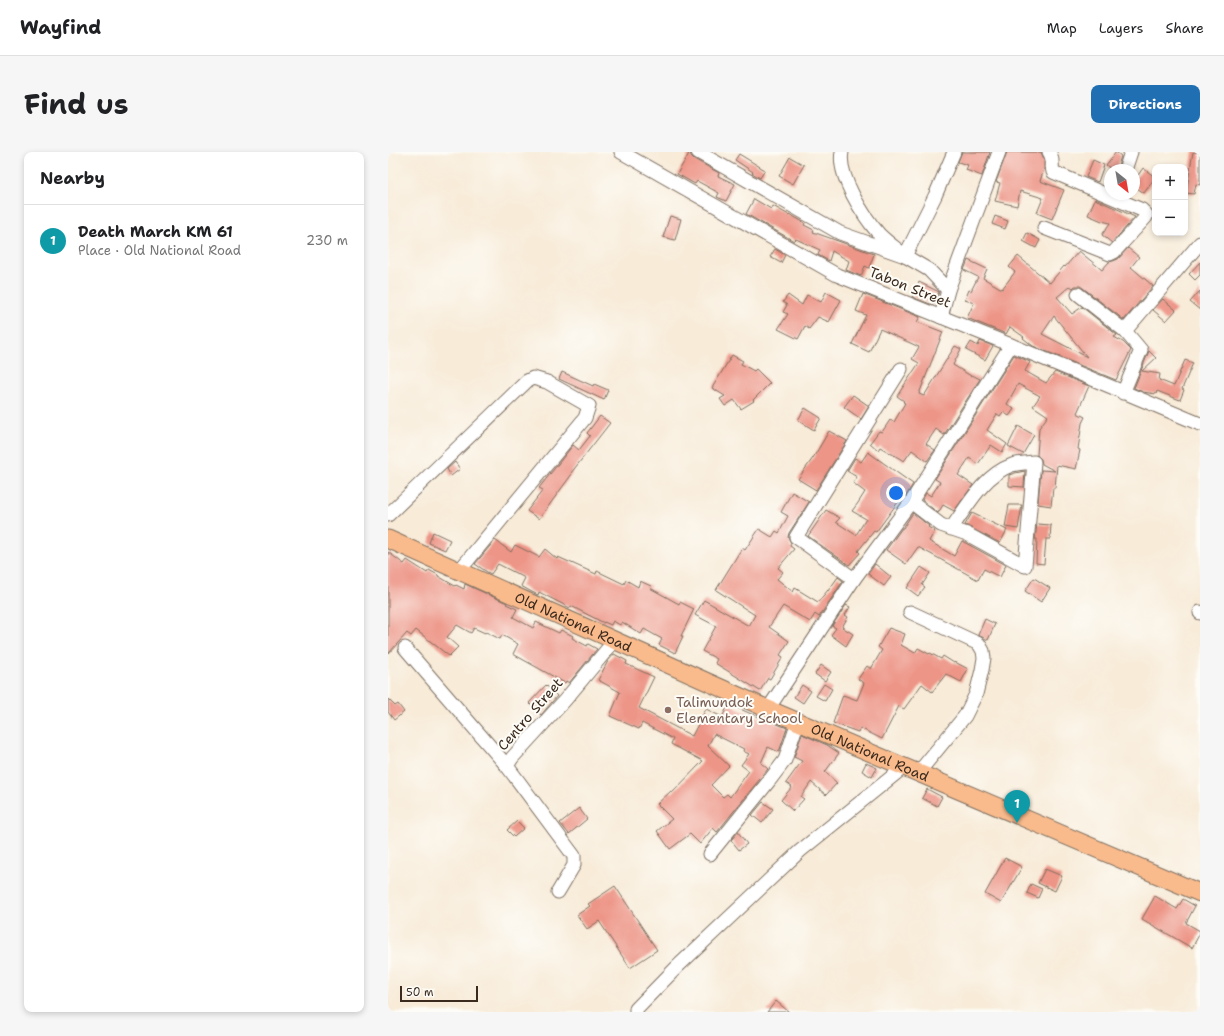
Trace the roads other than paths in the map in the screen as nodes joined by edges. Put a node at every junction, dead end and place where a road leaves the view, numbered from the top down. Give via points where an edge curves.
1 (621, 152) edge
2 (698, 152) edge
3 (842, 152) edge
4 (954, 152) edge
5 (999, 152) edge
6 (1049, 152) edge
7 (1131, 152) edge
8 (1127, 164) edge
9 (1104, 192) edge
10 (1123, 200) edge
11 (1044, 228) dead end
12 (1200, 243) edge
13 (905, 256) junction
14 (948, 290) junction
15 (1078, 294) dead end
16 (940, 317) junction
17 (1125, 331) junction
18 (1011, 345) junction
19 (902, 369) dead end
20 (1123, 393) junction
21 (1200, 424) edge
22 (911, 502) junction
23 (388, 515) edge
24 (951, 528) junction
25 (388, 539) edge
26 (459, 571) junction
27 (854, 579) junction
28 (910, 612) dead end
29 (615, 640) junction
30 (405, 648) dead end
31 (768, 709) junction
32 (798, 721) junction
33 (507, 766) junction
34 (911, 770) junction
35 (710, 854) dead end
36 (558, 892) dead end
37 (1200, 893) edge
38 (636, 1012) edge

1 - 16 street, Tabon Street via 837,275
2 - 13 street via 840,233
3 - 13 street via 840,160 848,186 860,208 880,234
4 - 13 street
5 - 14 street
6 - 9 street via 1052,156 1053,172
7 - 8 street
10 - 11 street via 1142,210 1146,217 1110,254
12 - 17 street
13 - 14 street via 929,270
14 - 16 street
15 - 17 street
16 - 18 street, Tabon Street
17 - 20 street via 1142,350
18 - 20 street, Tabon Street
18 - 22 street
19 - 27 street via 796,536
20 - 21 street, Tabon Street
22 - 24 street via 941,525
22 - 27 street
23 - 26 street via 527,381 533,378 547,382 589,406 585,418
24 - 24 street via 985,482 1014,464 1034,462 1025,566
25 - 26 main road, Old National Road
26 - 29 main road, Old National Road
27 - 31 street
28 - 34 street via 979,644 984,658 976,694 965,716
29 - 31 main road, Old National Road
29 - 33 street, Centro Street
30 - 33 street
31 - 32 main road, Old National Road
32 - 34 main road, Old National Road
32 - 35 street via 785,760
33 - 36 street, Centro Street via 574,856 574,865
34 - 37 main road, Old National Road
34 - 38 street via 800,852 678,966 636,1009

